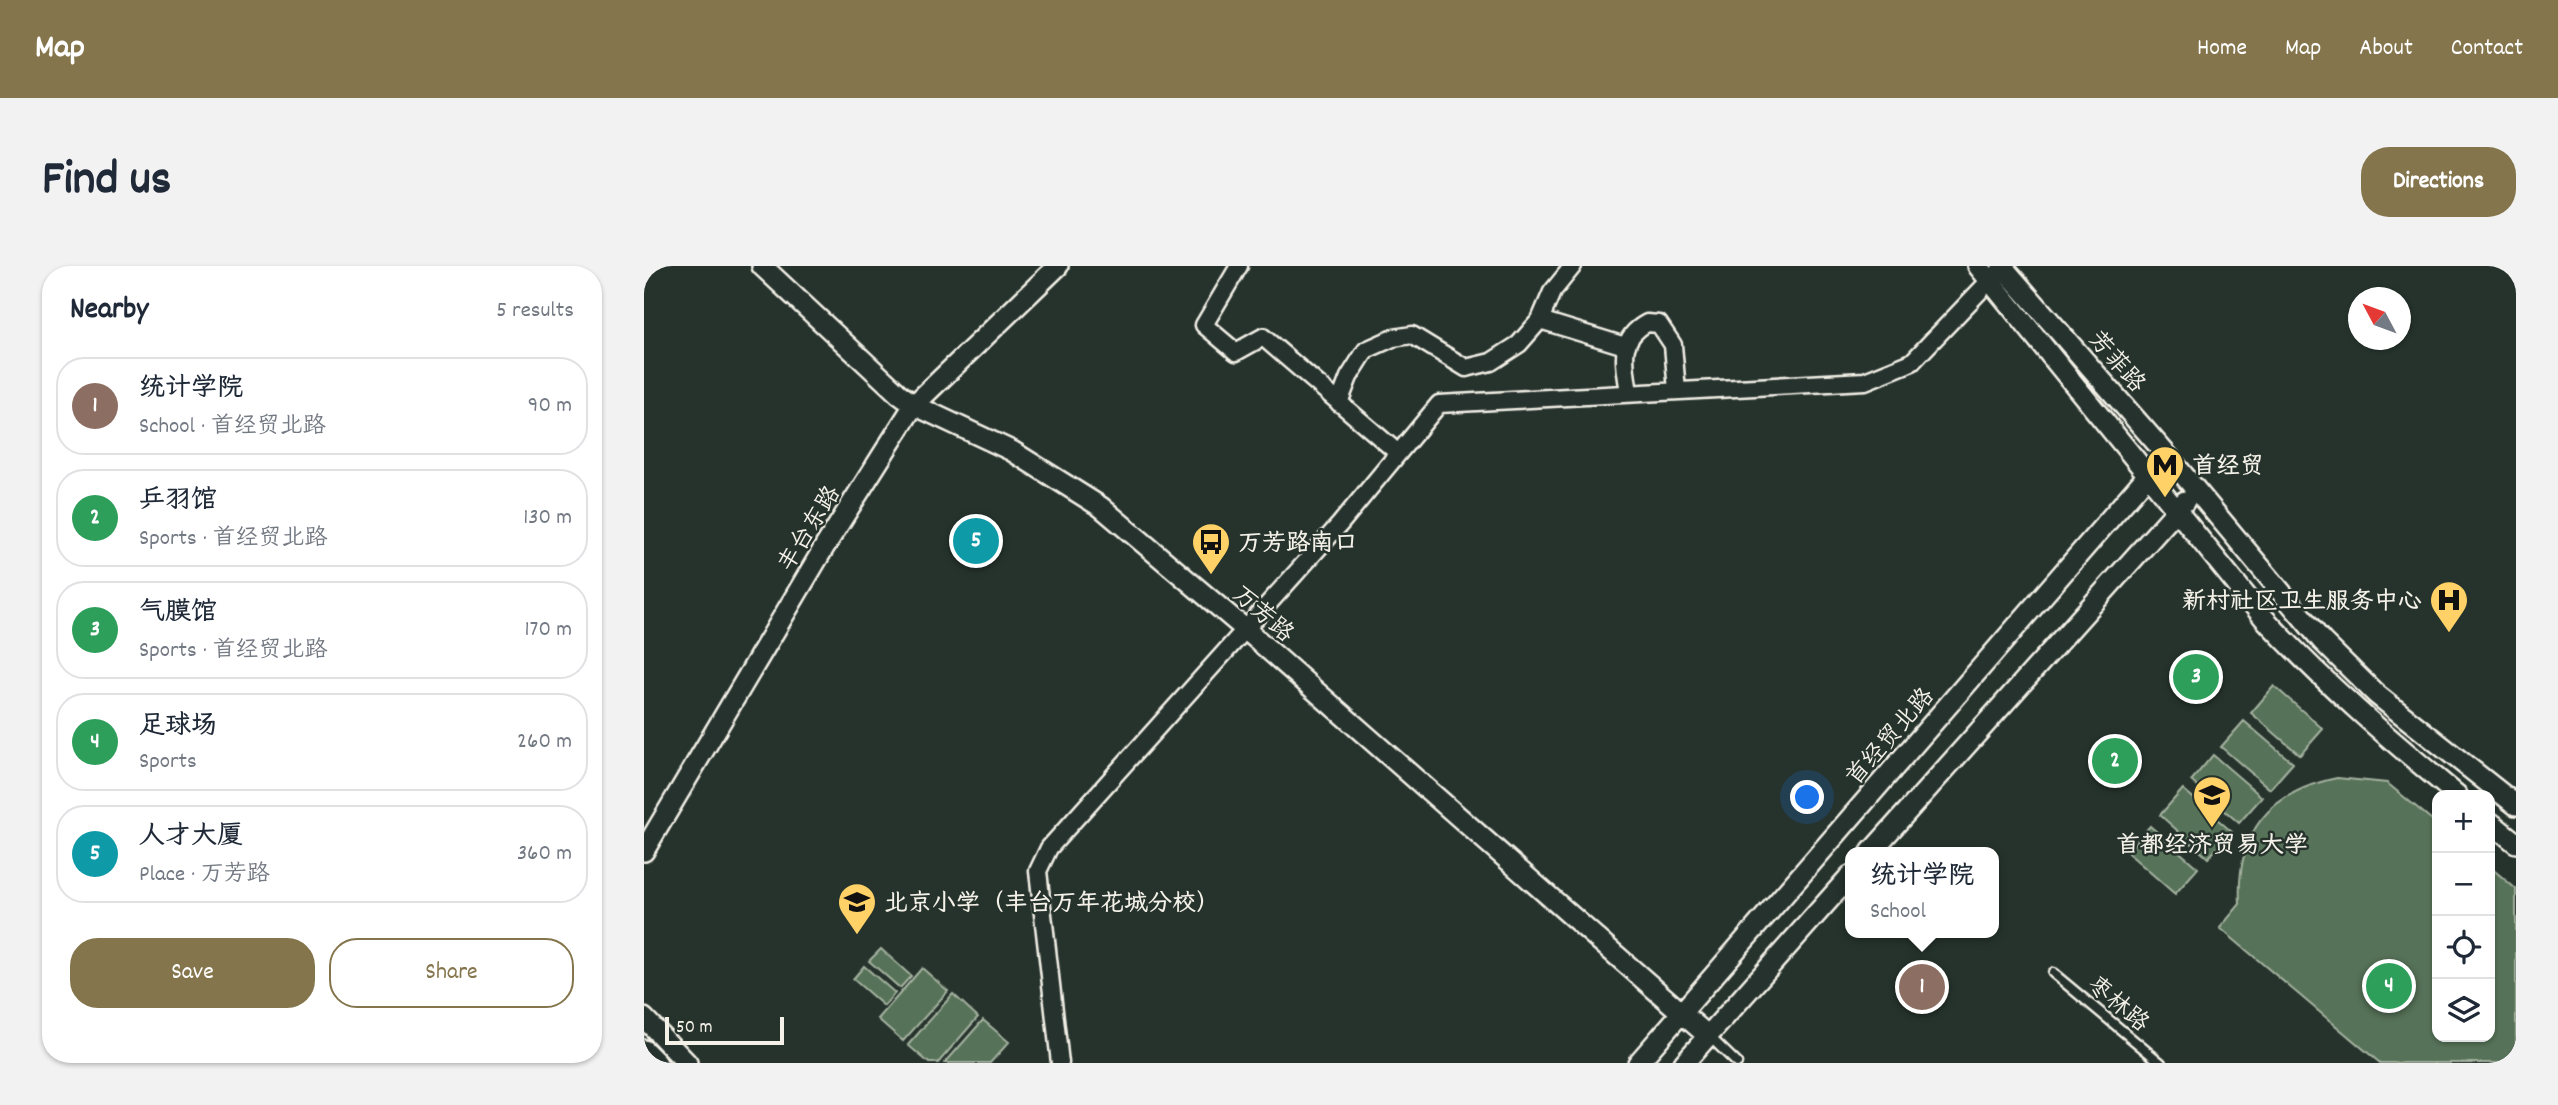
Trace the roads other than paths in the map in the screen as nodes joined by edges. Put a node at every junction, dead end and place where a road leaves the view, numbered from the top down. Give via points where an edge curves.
1 (762, 266) edge
2 (1058, 266) edge
3 (1238, 266) edge
4 (1573, 266) edge
5 (1993, 270) edge
6 (1540, 320) junction
7 (1625, 346) junction
8 (1677, 391) junction
9 (1629, 393) junction
10 (1339, 403) junction
11 (914, 405) junction
12 (1398, 453) junction
13 (2166, 454) junction
14 (2149, 474) junction
15 (2194, 491) junction
16 (2176, 510) junction
17 (2284, 597) junction
18 (2264, 618) junction
19 (1245, 629) junction
20 (2452, 790) edge
21 (2516, 804) edge
22 (2495, 826) edge
23 (2516, 843) edge
24 (1875, 847) edge
25 (644, 851) edge
26 (1845, 882) edge
27 (2053, 973) dead end
28 (1682, 1013) junction
29 (644, 1018) edge
30 (1708, 1036) junction
31 (644, 1050) edge
32 (657, 1063) edge
33 (687, 1063) edge
34 (1060, 1063) edge
35 (1638, 1063) edge
36 (1684, 1063) edge
37 (1737, 1063) edge
38 (2161, 1063) edge

1 - 11 street, 万芳路
2 - 11 street, 丰台东路
3 - 10 street via 1204,325 1236,352 1263,337
4 - 6 street via 1552,292
5 - 8 street via 1912,362 1865,381
5 - 13 street, 芳菲路
5 - 14 street, 芳菲路
6 - 7 street
6 - 10 street via 1519,344 1476,368 1457,364 1412,335 1393,338 1366,350
7 - 8 street via 1636,329 1647,323 1659,324 1673,345
7 - 9 street
8 - 9 street
9 - 12 street via 1439,404
10 - 12 street
11 - 19 street, 万芳路 via 1012,451 1080,492
11 - 25 street, 丰台东路
12 - 19 street
13 - 14 street, 首经贸北路
13 - 15 street, 芳菲路
14 - 16 street, 芳菲路
14 - 28 street, 首经贸北路
15 - 16 street
15 - 17 street, 芳菲路
16 - 18 street, 芳菲路
16 - 24 street
17 - 18 street via 2270,603
17 - 21 street, 芳菲路 via 2376,694
18 - 20 street, 芳菲路 via 2375,728
19 - 28 street, 万芳路
19 - 34 street via 1049,848 1038,871
22 - 23 street
26 - 30 street
27 - 38 lane, 枣林路
28 - 30 street, 万芳路
28 - 35 street, 首经贸北路
29 - 33 street
30 - 36 street
30 - 37 lane
31 - 32 street

